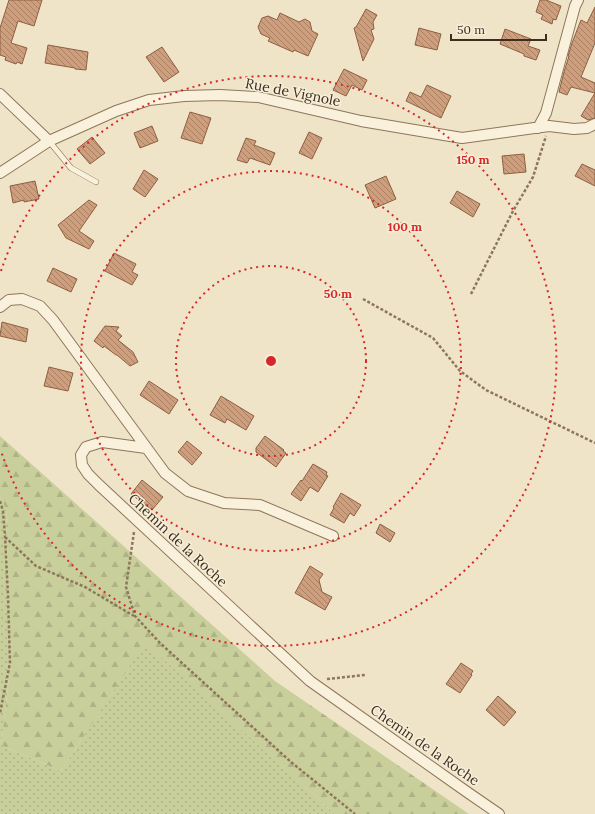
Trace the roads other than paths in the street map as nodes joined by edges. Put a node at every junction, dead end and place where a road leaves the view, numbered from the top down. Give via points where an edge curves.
1 (578, 0) edge
2 (0, 94) edge
3 (595, 124) edge
4 (538, 128) junction
5 (49, 140) junction
6 (0, 173) edge
7 (96, 182) dead end
8 (0, 307) edge
9 (146, 448) junction
10 (333, 536) dead end
11 (499, 814) edge

1 - 4 street via 546,113
2 - 5 street
3 - 4 street, Rue de Vignole via 574,130 549,126
4 - 5 street, Rue de Vignole via 462,138 361,121 258,97 220,95 149,100 116,110
5 - 6 street, Rue de Vignole
5 - 7 lane via 71,168
8 - 9 street via 9,300 22,299 40,306 53,320
9 - 10 street via 165,473 188,491 224,503 260,505
9 - 11 street, Chemin de la Roche via 102,442 86,447 81,455 82,465 99,485 310,681

